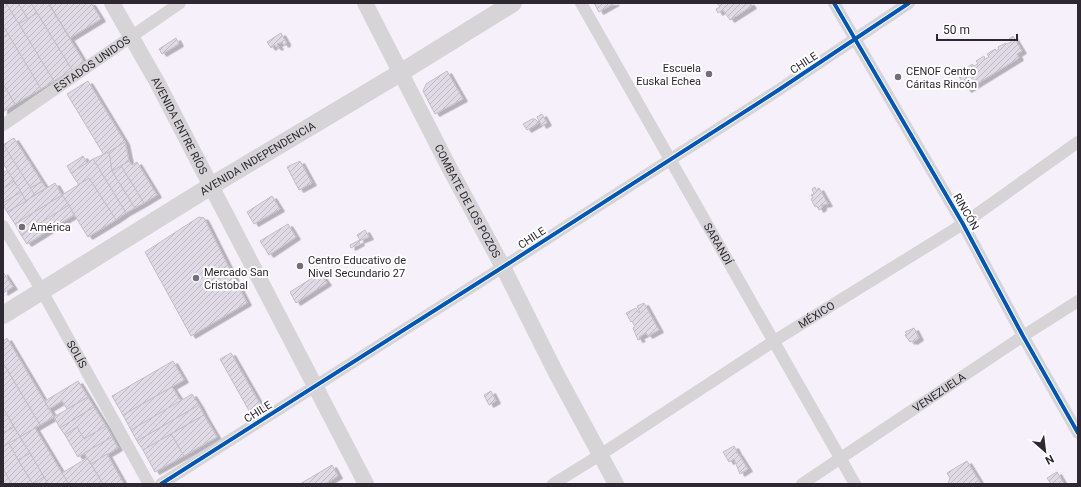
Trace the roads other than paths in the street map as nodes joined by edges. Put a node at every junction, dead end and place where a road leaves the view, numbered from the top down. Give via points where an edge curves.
1 (112, 3) edge
2 (180, 3) edge
3 (365, 3) edge
4 (513, 3) edge
5 (581, 3) edge
6 (834, 3) edge
7 (909, 3) edge
8 (132, 37) junction
9 (856, 39) junction
10 (400, 72) junction
11 (3, 125) edge
12 (1078, 142) edge
13 (671, 159) junction
14 (211, 186) junction
15 (963, 224) junction
16 (3, 226) edge
17 (503, 267) junction
18 (42, 291) junction
19 (1078, 301) edge
20 (3, 315) edge
21 (1023, 336) junction
22 (774, 341) junction
23 (315, 386) junction
24 (1078, 432) edge
25 (600, 455) junction
26 (840, 459) junction
27 (149, 484) edge
28 (161, 484) edge
29 (366, 484) edge
30 (553, 484) edge
31 (616, 484) edge
32 (802, 484) edge
33 (855, 484) edge

1 - 8 main road, AVENIDA ENTRE RÍOS
2 - 8 street, ESTADOS UNIDOS
3 - 10 main road, COMBATE DE LOS POZOS
4 - 10 main road, AVENIDA INDEPENDENCIA
5 - 13 street, SARANDÍ
6 - 9 street, RINCÓN
7 - 9 street, CHILE
8 - 11 street, ESTADOS UNIDOS
8 - 14 main road, AVENIDA ENTRE RÍOS
9 - 13 street, CHILE
9 - 15 street, RINCÓN
10 - 14 main road, AVENIDA INDEPENDENCIA
10 - 17 main road, COMBATE DE LOS POZOS
12 - 15 street, MÉXICO
13 - 17 street, CHILE
13 - 22 street, SARANDÍ
14 - 18 main road, AVENIDA INDEPENDENCIA
14 - 23 main road, AVENIDA ENTRE RÍOS
15 - 21 street, RINCÓN
15 - 22 street, MÉXICO
16 - 18 street, SOLÍS
17 - 23 street, CHILE
17 - 25 main road, COMBATE DE LOS POZOS
18 - 20 main road, AVENIDA INDEPENDENCIA
18 - 27 street, SOLÍS
19 - 21 street, VENEZUELA
21 - 24 street, RINCÓN
21 - 26 street, VENEZUELA
22 - 25 street, MÉXICO
22 - 26 street, SARANDÍ
23 - 28 street, CHILE
23 - 29 main road, AVENIDA ENTRE RÍOS
25 - 30 street, MÉXICO
25 - 31 main road, COMBATE DE LOS POZOS
26 - 32 street, VENEZUELA
26 - 33 street, SARANDÍ

